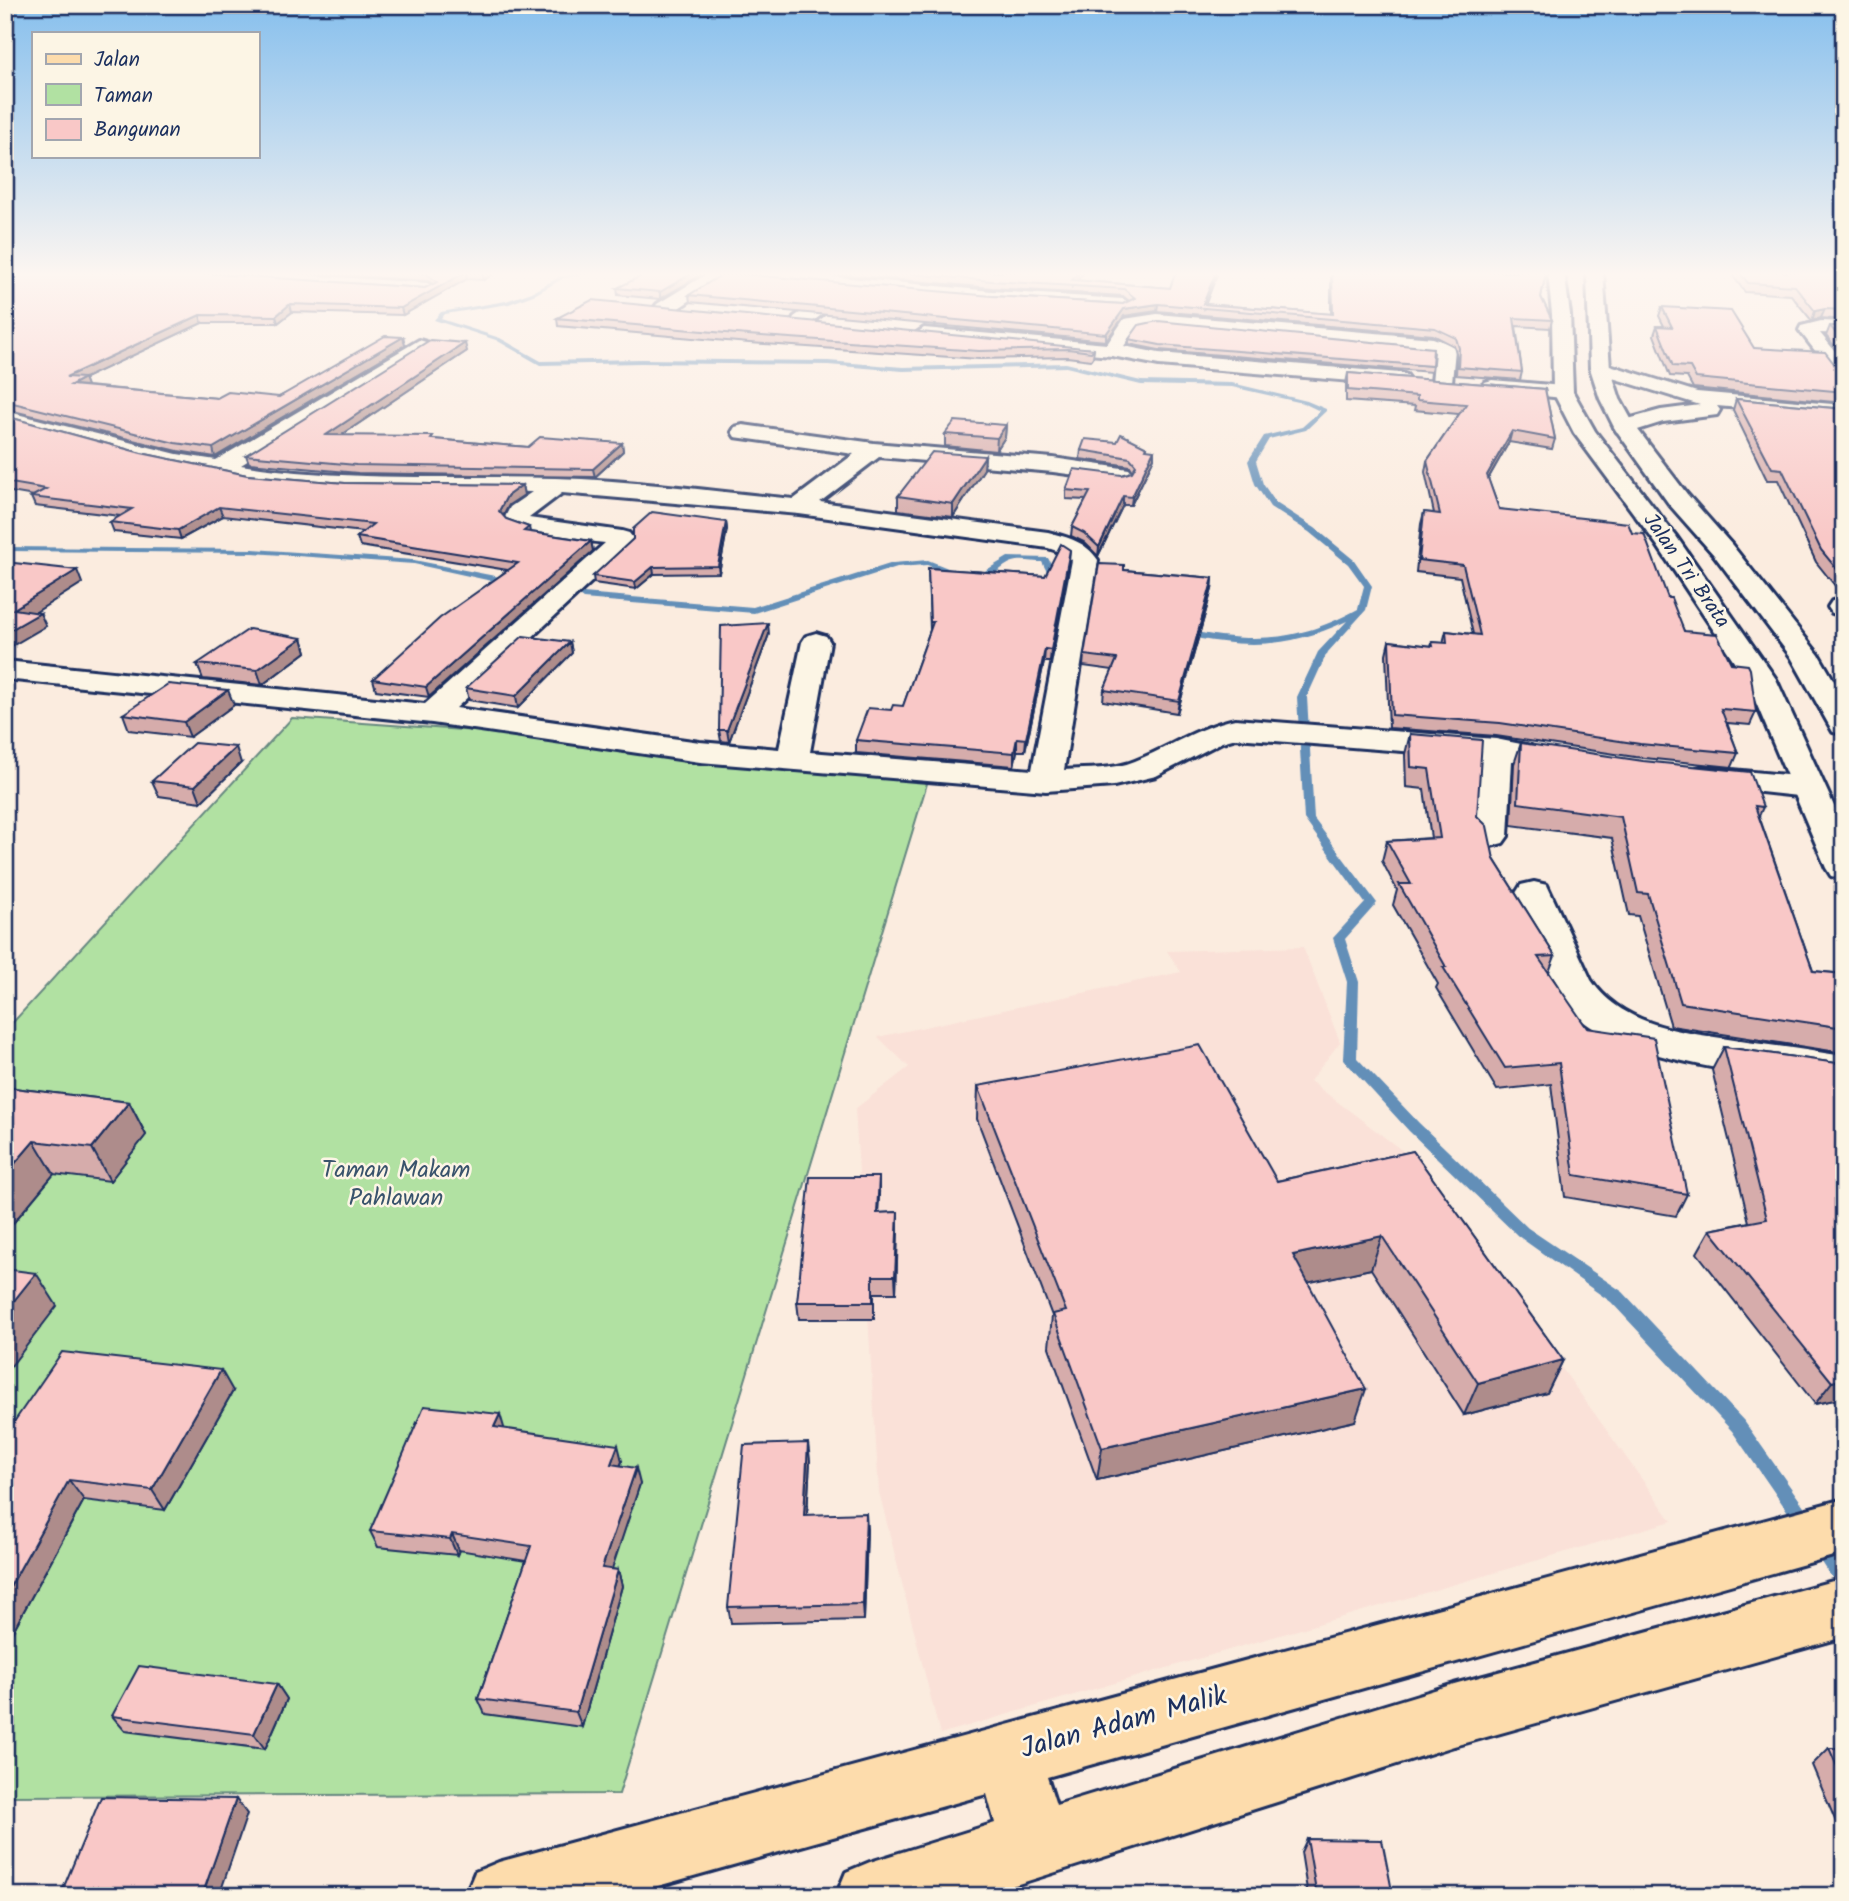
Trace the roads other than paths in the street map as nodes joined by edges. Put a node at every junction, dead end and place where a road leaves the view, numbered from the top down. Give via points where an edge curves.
1 (395, 361) edge
2 (1179, 361) edge
3 (1439, 361) edge
4 (1562, 361) edge
5 (1600, 361) edge
6 (1601, 368) junction
7 (1428, 381) junction
8 (1563, 392) junction
9 (1844, 411) edge
10 (5, 417) edge
11 (1844, 420) edge
12 (1625, 427) junction
13 (743, 432) dead end
14 (874, 450) junction
15 (218, 469) junction
16 (1121, 474) edge
17 (556, 485) junction
18 (1633, 496) junction
19 (1678, 499) junction
20 (799, 507) junction
21 (816, 642) dead end
22 (5, 670) edge
23 (432, 714) junction
24 (1844, 725) edge
25 (1496, 749) junction
26 (793, 758) junction
27 (1553, 758) edge
28 (1675, 774) edge
29 (1046, 781) junction
30 (1807, 787) junction
31 (1491, 836) edge
32 (1844, 868) edge
33 (1534, 893) dead end
34 (1844, 1071) edge
35 (1844, 1527) edge
36 (1822, 1613) edge
37 (1008, 1755) junction
38 (1035, 1846) junction
39 (499, 1896) edge
40 (870, 1896) edge

1 - 15 street
2 - 7 street
3 - 7 street
4 - 8 street, Jalan Tri Brata
5 - 6 street, Jalan Tri Brata
6 - 9 street via 1695,398
6 - 12 street, Jalan Tri Brata
7 - 8 street
8 - 18 street, Jalan Tri Brata via 1585,433
10 - 15 street
11 - 12 street via 1719,410 1688,411
12 - 19 street, Jalan Tri Brata
13 - 14 street
14 - 16 street
14 - 20 street
15 - 17 street via 284,479 384,484
17 - 20 street
17 - 23 street via 519,512 515,521 613,536 620,538 619,544
18 - 19 street
18 - 30 street, Jalan Tri Brata via 1761,679
19 - 24 street, Jalan Tri Brata via 1804,655
20 - 29 street via 1048,540 1080,552 1084,561
21 - 26 street
22 - 23 street
23 - 26 street via 700,752
25 - 27 street
25 - 29 street via 1235,729 1211,735 1143,769
25 - 31 street
26 - 29 street
28 - 30 street
30 - 32 street, Jalan Tri Brata
33 - 34 street via 1572,980 1586,1001 1612,1020 1668,1044
35 - 37 main road, Jalan Adam Malik
36 - 38 main road via 1454,1715
37 - 38 main road
37 - 39 main road, Jalan Adam Malik
38 - 40 main road

